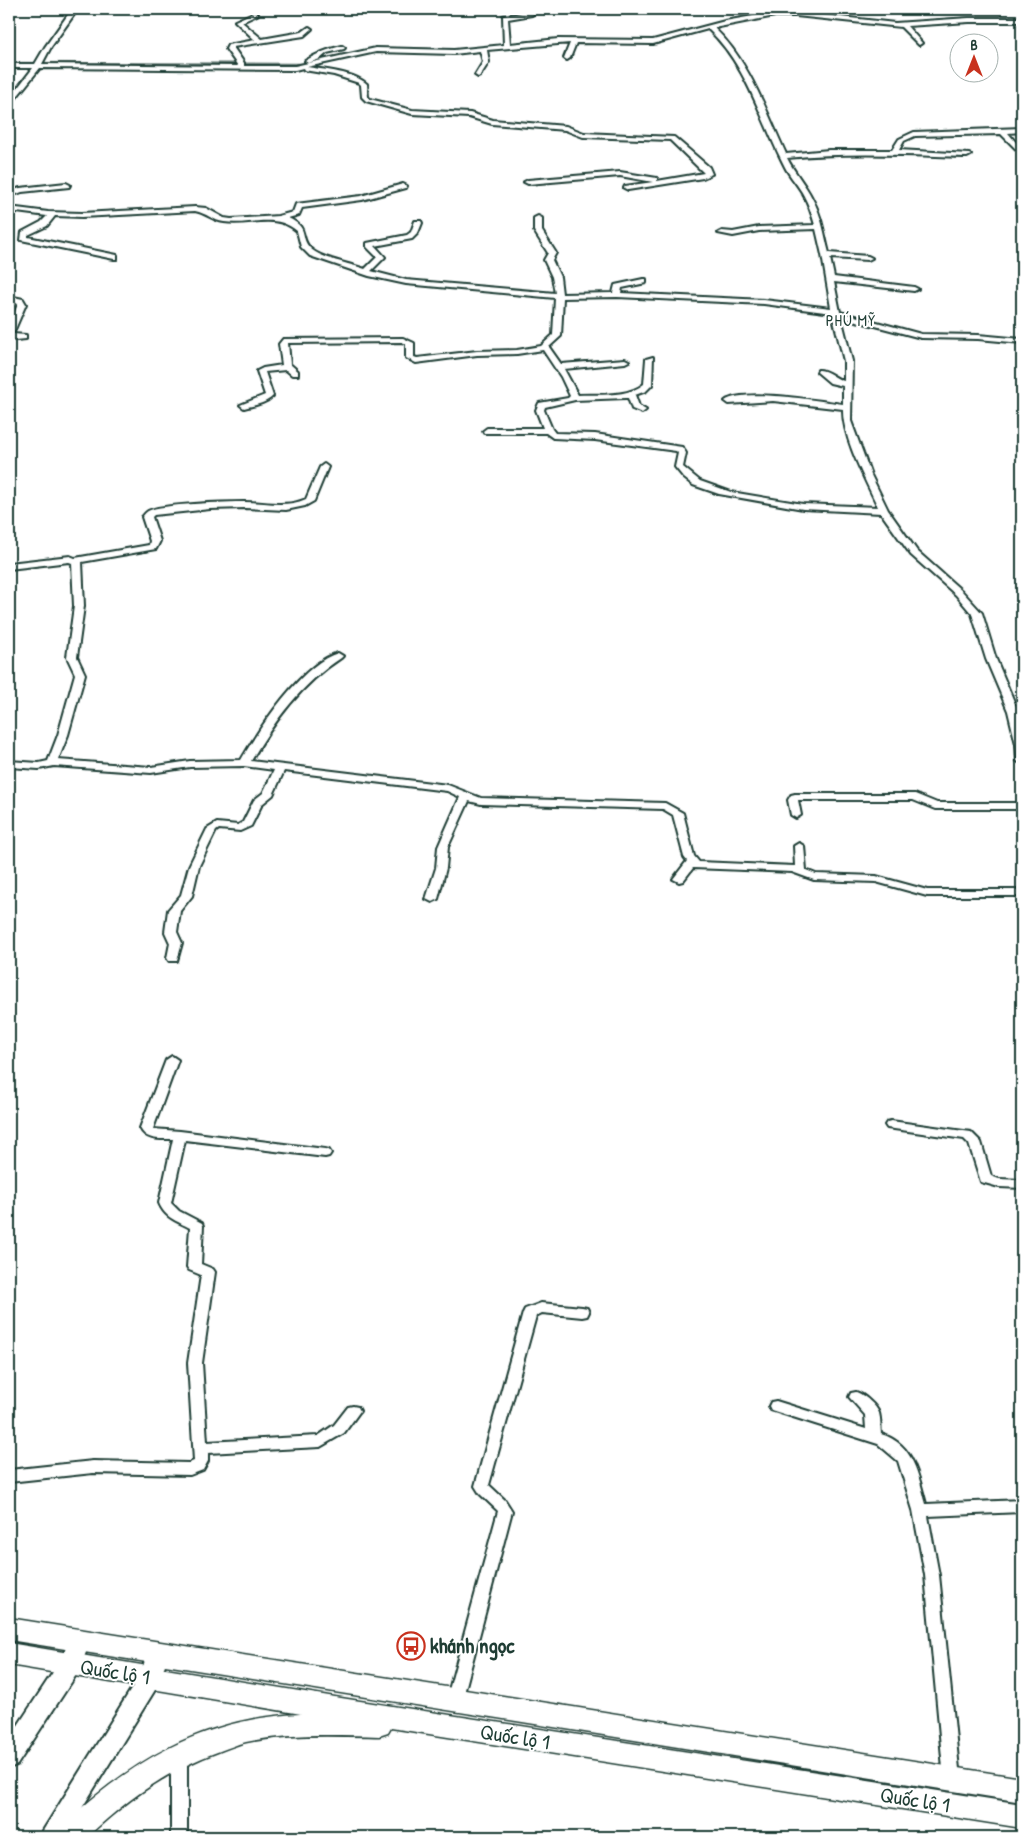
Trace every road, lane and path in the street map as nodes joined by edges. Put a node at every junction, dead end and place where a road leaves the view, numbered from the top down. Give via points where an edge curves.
1 (75, 9) edge
2 (535, 10) dead end
3 (255, 14) dead end
4 (1022, 20) edge
5 (903, 25) junction
6 (709, 27) junction
7 (309, 29) dead end
8 (260, 41) junction
9 (574, 41) junction
10 (919, 43) dead end
11 (507, 45) junction
12 (342, 48) dead end
13 (483, 49) junction
14 (567, 58) dead end
15 (38, 64) junction
16 (9, 66) edge
17 (240, 67) junction
18 (294, 67) junction
19 (478, 75) dead end
20 (9, 103) edge
21 (1022, 130) edge
22 (1003, 132) junction
23 (1016, 147) dead end
24 (894, 152) junction
25 (967, 155) dead end
26 (784, 156) junction
27 (528, 182) dead end
28 (666, 182) junction
29 (66, 184) dead end
30 (403, 186) dead end
31 (628, 188) dead end
32 (9, 195) edge
33 (9, 209) edge
34 (52, 214) junction
35 (281, 218) junction
36 (538, 218) dead end
37 (418, 223) dead end
38 (820, 228) junction
39 (722, 233) dead end
40 (826, 255) junction
41 (114, 257) dead end
42 (868, 258) dead end
43 (366, 272) junction
44 (830, 279) junction
45 (643, 281) dead end
46 (914, 289) dead end
47 (617, 295) junction
48 (558, 296) junction
49 (9, 298) edge
50 (836, 313) junction
51 (23, 337) dead end
52 (1022, 341) edge
53 (545, 347) junction
54 (650, 359) dead end
55 (624, 361) dead end
56 (287, 367) junction
57 (559, 368) junction
58 (821, 372) dead end
59 (295, 373) dead end
60 (848, 384) junction
61 (627, 395) junction
62 (573, 398) junction
63 (729, 400) dead end
64 (244, 405) dead end
65 (847, 407) junction
66 (642, 410) dead end
67 (548, 430) junction
68 (487, 431) dead end
69 (324, 467) dead end
70 (884, 510) junction
71 (76, 560) junction
72 (9, 566) edge
73 (338, 656) dead end
74 (1018, 711) edge
75 (1022, 761) edge
76 (55, 763) junction
77 (244, 763) junction
78 (9, 764) edge
79 (280, 767) junction
80 (466, 795) junction
81 (1022, 806) edge
82 (796, 815) dead end
83 (799, 846) dead end
84 (692, 862) junction
85 (801, 872) junction
86 (679, 879) dead end
87 (1022, 893) edge
88 (432, 899) dead end
89 (173, 958) dead end
90 (172, 1060) dead end
91 (891, 1125) dead end
92 (180, 1134) junction
93 (325, 1152) dead end
94 (1022, 1184) edge
95 (582, 1312) dead end
96 (856, 1397) dead end
97 (776, 1406) dead end
98 (353, 1411) dead end
99 (874, 1436) junction
100 (201, 1448) junction
101 (9, 1476) edge
102 (1022, 1506) edge
103 (920, 1510) junction
104 (9, 1629) edge
105 (80, 1640) junction
106 (158, 1653) junction
107 (9, 1654) edge
108 (70, 1664) junction
109 (150, 1678) junction
110 (454, 1701) junction
111 (461, 1728) junction
112 (179, 1755) junction
113 (9, 1758) edge
114 (952, 1779) junction
115 (1022, 1790) edge
116 (1022, 1816) edge
117 (51, 1837) edge
118 (69, 1837) edge
119 (179, 1837) edge

1 - 15 street
2 - 11 street via 530,14 505,17
3 - 8 street via 238,21
4 - 5 street
5 - 6 street via 785,14
5 - 10 street
6 - 9 street via 653,42
6 - 26 street via 727,47 750,84
7 - 8 street via 304,34
8 - 17 street via 229,48 240,62
9 - 11 street
9 - 14 street
11 - 13 street
12 - 18 street via 324,52 316,59
13 - 18 street via 454,52 376,50
13 - 19 street via 486,62
15 - 16 street
15 - 17 street
15 - 20 street
17 - 18 street
18 - 28 street via 335,73 361,82 368,100 410,112 470,115 492,122 566,128 588,136 672,138 708,174
21 - 22 street
22 - 23 street
22 - 24 street via 914,134 901,140
24 - 25 street
24 - 26 street
26 - 38 street via 790,172 811,203
27 - 28 street via 620,174
28 - 31 street
29 - 32 street via 20,190
30 - 35 street via 362,198 299,206 294,214
33 - 34 street
34 - 35 street via 109,215 190,208 231,222
34 - 41 street via 24,238
35 - 43 street via 300,230 305,247 313,254
36 - 48 street via 538,231 552,253 548,260 555,274
37 - 43 street via 409,237 370,245 381,257
38 - 39 street
38 - 40 street
40 - 42 street
40 - 44 street
43 - 48 street via 412,283
44 - 46 street
44 - 50 street
45 - 47 street via 618,287
47 - 48 street
47 - 50 street via 764,302
48 - 53 street via 557,336
49 - 51 street via 22,304 9,335
50 - 52 street via 921,336
50 - 60 street via 848,362
53 - 56 street via 416,361 410,358 410,342 403,340 290,341 283,344
53 - 57 street
54 - 61 street via 648,385
55 - 57 street
56 - 59 street
56 - 64 street via 261,371 268,396
57 - 62 street via 574,394
58 - 60 street via 833,381
60 - 65 street
61 - 62 street
61 - 66 street via 632,397 635,407
62 - 67 street via 542,405 540,410
63 - 65 street via 764,398
65 - 70 street via 848,427
67 - 68 street
67 - 70 street via 553,435 595,437 680,449 679,467 683,472 718,492 792,505
69 - 71 street via 310,501 304,504 151,513 147,517 153,547
70 - 74 street via 914,553 977,613 991,659
71 - 72 street
71 - 76 street via 79,606 72,657 80,674 63,736 53,758
73 - 77 street via 299,684 263,731
74 - 75 street
76 - 77 street via 151,770 190,764
76 - 78 street via 39,766
77 - 79 street
79 - 80 street via 448,788
79 - 89 street via 268,794 258,802 245,826 217,826 212,829 194,866 186,896 174,910 170,932 176,943
80 - 84 street via 492,802 659,805 670,808 678,812
80 - 88 street via 443,847
81 - 82 street via 935,806 915,797 795,797
83 - 85 street
84 - 85 street via 705,866
84 - 86 street
85 - 87 street via 829,878 882,879 927,893
90 - 92 street via 146,1128 153,1134
91 - 94 street via 967,1135 975,1142 985,1179 999,1184
92 - 93 street
92 - 100 street via 165,1204 174,1215 196,1226 194,1267 208,1272 195,1363
95 - 110 street via 541,1308 530,1313 482,1486 501,1502 505,1510
96 - 99 street via 872,1412
97 - 99 street
98 - 100 street via 341,1428 320,1441
99 - 103 street via 904,1457
100 - 101 street via 201,1461 190,1469 93,1467
102 - 103 street
103 - 114 street via 932,1575
104 - 105 highway, Quốc lộ 1
105 - 106 highway, Quốc lộ 1
105 - 108 main road
106 - 109 main road
106 - 110 highway, Quốc lộ 1
107 - 108 highway, Quốc lộ 1
108 - 109 highway, Quốc lộ 1
108 - 113 main road
109 - 111 highway, Quốc lộ 1
109 - 117 main road
110 - 114 highway, Quốc lộ 1
111 - 112 highway via 316,1723 248,1730
111 - 116 highway, Quốc lộ 1
112 - 118 highway via 141,1775
112 - 119 street
114 - 115 highway, Quốc lộ 1

